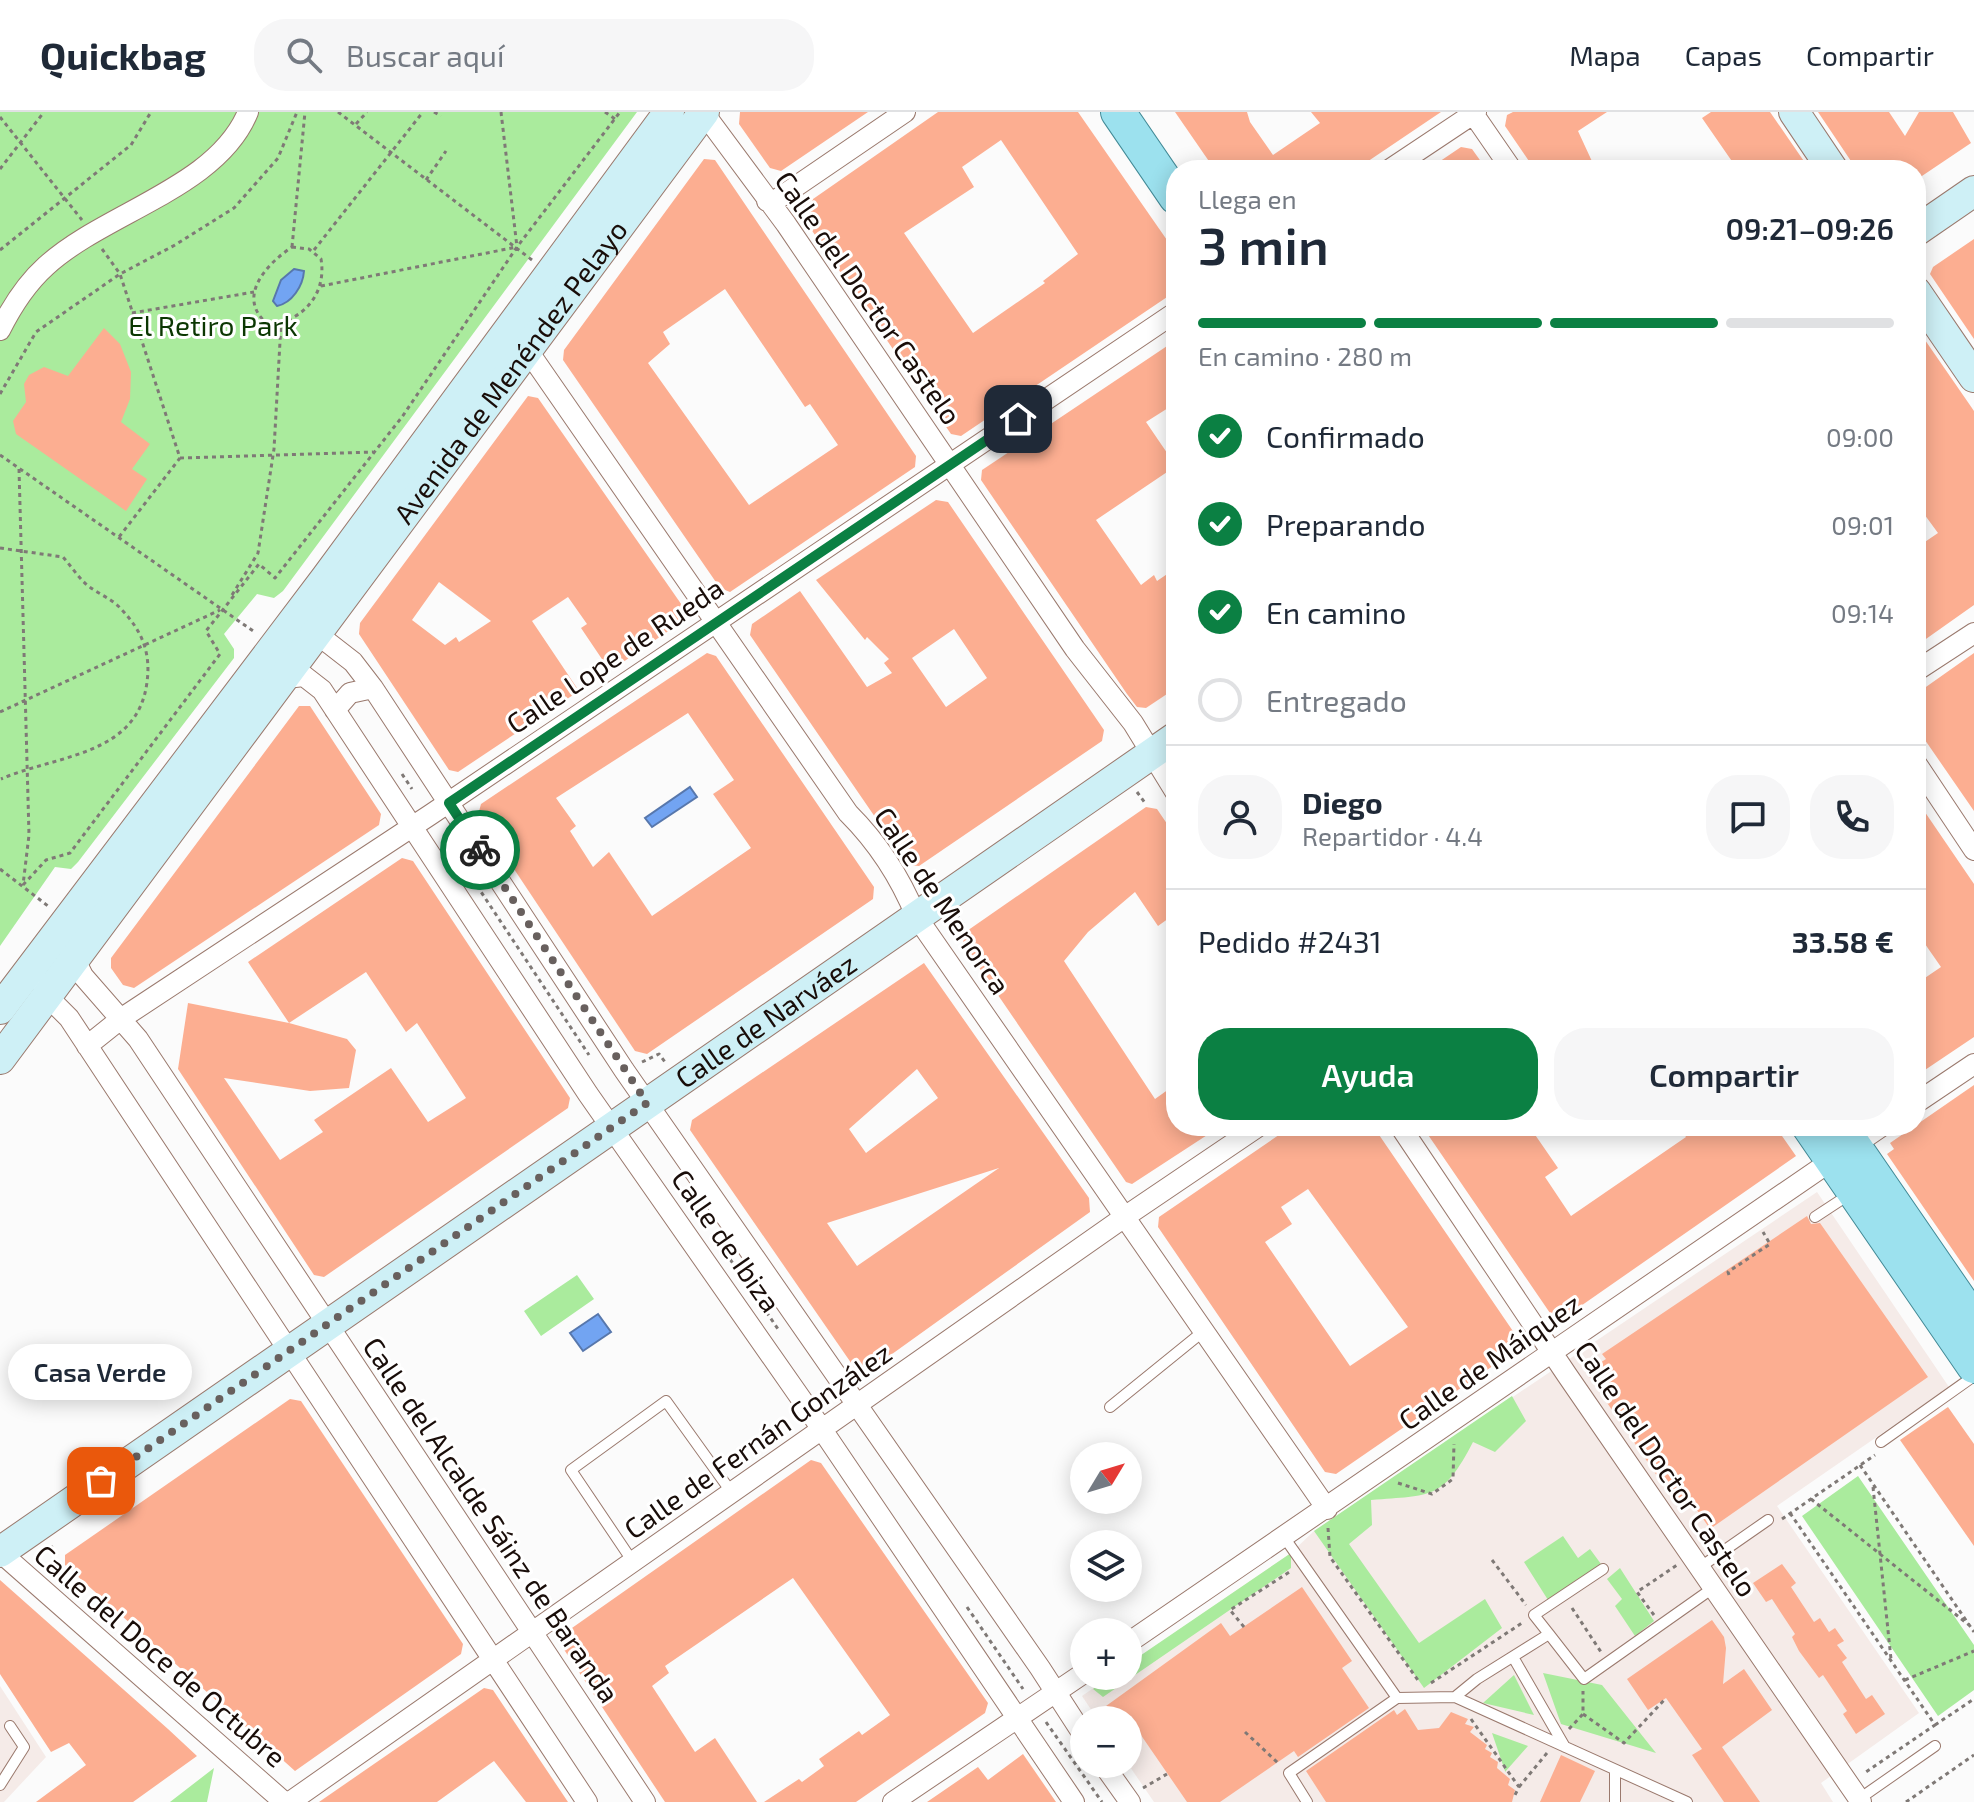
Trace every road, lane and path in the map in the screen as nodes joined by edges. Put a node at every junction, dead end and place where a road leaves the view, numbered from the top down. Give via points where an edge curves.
1 (44, 112) edge
2 (248, 112) edge
3 (297, 112) edge
4 (305, 112) edge
5 (338, 112) edge
6 (367, 112) edge
7 (423, 112) edge
8 (434, 112) edge
9 (501, 112) edge
10 (605, 112) edge
11 (620, 112) edge
12 (669, 112) edge
13 (703, 112) edge
14 (905, 112) edge
15 (1118, 112) edge
16 (1142, 112) edge
17 (1794, 112) edge
18 (149, 113) edge
19 (1473, 113) edge
20 (441, 116) dead end
21 (0, 117) edge
22 (615, 119) junction
23 (355, 125) junction
24 (21, 142) junction
25 (446, 151) dead end
26 (390, 153) junction
27 (1175, 160) edge
28 (1404, 160) edge
29 (1505, 160) edge
30 (1826, 160) edge
31 (0, 169) edge
32 (426, 180) junction
33 (1166, 182) edge
34 (1974, 191) edge
35 (66, 196) junction
36 (767, 201) junction
37 (1926, 224) edge
38 (91, 233) junction
39 (292, 247) junction
40 (517, 247) junction
41 (0, 250) edge
42 (313, 251) junction
43 (533, 261) dead end
44 (120, 274) junction
45 (321, 286) junction
46 (255, 292) junction
47 (1926, 307) edge
48 (132, 313) junction
49 (1166, 319) edge
50 (281, 324) junction
51 (0, 330) edge
52 (499, 340) junction
53 (528, 351) junction
54 (1974, 377) edge
55 (0, 394) edge
56 (374, 452) junction
57 (0, 455) edge
58 (273, 457) junction
59 (180, 458) junction
60 (950, 464) junction
61 (19, 469) junction
62 (119, 537) junction
63 (0, 548) edge
64 (20, 552) junction
65 (224, 608) junction
66 (715, 623) junction
67 (271, 632) junction
68 (319, 633) junction
69 (1974, 633) edge
70 (146, 644) junction
71 (1926, 664) edge
72 (286, 678) junction
73 (373, 688) junction
74 (24, 700) junction
75 (335, 710) junction
76 (0, 712) edge
77 (1164, 745) edge
78 (27, 772) junction
79 (402, 774) dead end
80 (1926, 778) edge
81 (1, 779) edge
82 (412, 789) dead end
83 (449, 803) junction
84 (464, 826) junction
85 (413, 827) junction
86 (446, 839) junction
87 (428, 850) junction
88 (1974, 850) edge
89 (0, 869) edge
90 (101, 875) junction
91 (23, 885) junction
92 (50, 907) dead end
93 (916, 916) junction
94 (78, 953) junction
95 (553, 960) junction
96 (534, 972) junction
97 (514, 985) junction
98 (47, 996) junction
99 (0, 1009) edge
100 (122, 1018) junction
101 (87, 1046) junction
102 (591, 1057) dead end
103 (0, 1059) edge
104 (1974, 1064) edge
105 (624, 1070) junction
106 (678, 1082) junction
107 (1926, 1096) edge
108 (647, 1103) junction
109 (611, 1127) junction
110 (1244, 1136) edge
111 (1407, 1136) edge
112 (1842, 1144) edge
113 (1864, 1185) junction
114 (1126, 1216) junction
115 (1815, 1217) dead end
116 (1763, 1232) dead end
117 (1729, 1275) dead end
118 (1974, 1321) edge
119 (327, 1324) junction
120 (1205, 1330) junction
121 (287, 1351) junction
122 (1553, 1352) junction
123 (1974, 1366) edge
124 (1974, 1376) edge
125 (856, 1405) junction
126 (1110, 1407) dead end
127 (1455, 1420) junction
128 (822, 1429) junction
129 (1883, 1445) joint
130 (1860, 1465) junction
131 (1375, 1475) junction
132 (1873, 1484) junction
133 (732, 1493) junction
134 (1811, 1499) junction
135 (1327, 1509) junction
136 (1790, 1513) junction
137 (1773, 1521) joint
138 (1284, 1537) junction
139 (0, 1552) edge
140 (1879, 1553) junction
141 (1492, 1560) dead end
142 (633, 1563) junction
143 (1300, 1564) junction
144 (1678, 1565) dead end
145 (1699, 1568) junction
146 (1603, 1569) dead end
147 (1713, 1588) junction
148 (1562, 1593) junction
149 (1534, 1615) junction
150 (1661, 1624) junction
151 (1969, 1625) junction
152 (1244, 1627) dead end
153 (1974, 1632) edge
154 (531, 1633) junction
155 (1142, 1633) edge
156 (1549, 1634) junction
157 (1974, 1651) edge
158 (1513, 1657) junction
159 (490, 1660) junction
160 (1891, 1660) junction
161 (1608, 1661) junction
162 (1584, 1679) junction
163 (1905, 1680) junction
164 (1070, 1682) edge
165 (1057, 1691) junction
166 (1455, 1697) junction
167 (1397, 1698) junction
168 (1666, 1698) dead end
169 (1974, 1699) edge
170 (1035, 1706) junction
171 (1070, 1713) edge
172 (1016, 1718) junction
173 (1935, 1725) junction
174 (10, 1726) dead end
175 (1245, 1732) dead end
176 (1935, 1746) dead end
177 (1565, 1747) junction
178 (1974, 1755) edge
179 (1615, 1770) junction
180 (1289, 1773) junction
181 (1167, 1774) dead end
182 (1859, 1776) dead end
183 (1117, 1778) edge
184 (0, 1785) edge
185 (1515, 1795) dead end
186 (1135, 1796) edge
187 (1860, 1800) edge
188 (287, 1802) edge
189 (587, 1802) edge
190 (645, 1802) edge
191 (893, 1802) edge
192 (1074, 1802) edge
193 (1102, 1802) edge
194 (1307, 1802) edge
195 (1615, 1802) edge
196 (1687, 1802) edge
197 (1906, 1802) edge

1 - 24 path
2 - 38 street via 233,140 202,168
3 - 44 path via 278,158 234,208
4 - 39 path
5 - 23 path
6 - 23 path
7 - 26 path
8 - 20 path
9 - 40 path
10 - 22 path
11 - 22 path
12 - 52 main road, Avenida de Menéndez Pelayo
13 - 36 street, Calle del Doctor Castelo
13 - 53 main road, Avenida de Menéndez Pelayo
14 - 36 street via 776,200
15 - 33 main road
16 - 27 main road
17 - 30 main road
18 - 35 path via 131,145
19 - 28 street
19 - 29 street
21 - 24 path
22 - 40 path
23 - 26 path
24 - 31 path
24 - 35 path
25 - 32 path
26 - 32 path
26 - 42 path
32 - 40 path
34 - 37 main road
35 - 38 path
35 - 41 path
36 - 60 street, Calle del Doctor Castelo
38 - 44 path
38 - 51 street via 32,280
39 - 42 path
39 - 46 path via 266,268
40 - 43 path
40 - 45 path
40 - 56 path
42 - 45 path via 321,259
44 - 48 path
44 - 55 path via 36,332
45 - 50 path via 306,310
46 - 48 path
46 - 50 path via 257,316 269,325
47 - 54 main road
48 - 59 path
49 - 60 street, Calle Lope de Rueda
50 - 58 path
52 - 53 street
52 - 67 main road, Avenida de Menéndez Pelayo
53 - 66 street, Calle de Menorca
53 - 68 main road, Avenida de Menéndez Pelayo
56 - 58 path
56 - 65 path via 275,578 259,564
57 - 61 path
58 - 59 path
58 - 65 path via 258,553
59 - 62 path
60 - 66 street, Calle Lope de Rueda
60 - 77 street, Calle del Doctor Castelo via 1075,649
61 - 62 path
61 - 64 path
62 - 65 path
63 - 64 path
64 - 70 path via 63,557 86,584 121,608
64 - 74 path
65 - 67 path
65 - 70 path
65 - 91 path via 206,631 220,654 70,853 46,860
66 - 83 street, Calle Lope de Rueda
66 - 93 street, Calle de Menorca via 896,873
67 - 68 street via 306,626
67 - 90 main road, Avenida de Menéndez Pelayo
68 - 72 main road, Avenida de Menéndez Pelayo
68 - 73 street, Calle de Ibiza
69 - 71 street
70 - 74 path
70 - 78 path via 145,700 122,734 92,751
72 - 75 street, Calle de Ibiza via 304,676 315,682
72 - 94 main road, Avenida de Menéndez Pelayo
73 - 75 street via 350,693
73 - 83 street, Calle de Ibiza
74 - 76 path
74 - 78 path
75 - 85 street, Calle de Ibiza
77 - 93 main road, Calle de Narváez
78 - 81 path
78 - 91 path via 29,835
79 - 82 path
80 - 88 street
83 - 84 street, Calle de Ibiza
83 - 85 street, Calle Lope de Rueda
84 - 86 path
84 - 95 street, Calle de Ibiza
85 - 87 street, Calle de Ibiza
85 - 100 street, Calle Lope de Rueda
86 - 87 path
86 - 96 path
87 - 97 street, Calle de Ibiza
89 - 91 path
90 - 98 street, Avenida de Menéndez Pelayo via 93,901 45,966
90 - 99 main road, Avenida de Menéndez Pelayo
91 - 92 path
93 - 106 main road, Calle de Narváez
93 - 114 street, Calle de Menorca
94 - 98 main road, Avenida de Menéndez Pelayo
94 - 100 street, Calle del Alcalde Sáinz de Baranda via 83,976
95 - 96 path
95 - 105 street, Calle de Ibiza
96 - 97 path
96 - 102 path
97 - 109 street, Calle de Ibiza
98 - 101 street
98 - 103 main road, Avenida de Menéndez Pelayo
100 - 101 street, Calle Lope de Rueda
100 - 119 street, Calle del Alcalde Sáinz de Baranda
101 - 121 street
104 - 107 street
105 - 106 path via 659,1054
105 - 108 street, Calle de Ibiza
106 - 108 main road, Calle de Narváez
108 - 109 main road, Calle de Narváez
108 - 125 street, Calle de Ibiza
109 - 119 main road, Calle de Narváez
109 - 128 street, Calle de Ibiza
110 - 114 street, Calle de Fernán González
111 - 122 street, Calle del Doctor Castelo
112 - 113 main road
112 - 122 street, Calle de Máiquez
113 - 115 lane
113 - 118 main road via 1956,1281
113 - 123 main road
114 - 120 street, Calle de Menorca
114 - 125 street, Calle de Fernán González
116 - 117 path via 1770,1244
119 - 121 main road, Calle de Narváez
119 - 154 street, Calle del Alcalde Sáinz de Baranda
120 - 126 lane
120 - 135 street, Calle de Menorca
121 - 139 main road, Calle de Narváez
121 - 159 street
122 - 127 street, Calle de Máiquez
122 - 145 street, Calle del Doctor Castelo
124 - 129 lane
125 - 128 street, Calle de Fernán González
125 - 165 street, Calle de Ibiza
127 - 131 street, Calle de Máiquez
127 - 131 path via 1453,1479 1432,1494
128 - 133 street, Calle de Fernán González
128 - 172 street, Calle de Ibiza
129 - 130 path
130 - 132 path
130 - 134 path
131 - 135 street, Calle de Máiquez
132 - 140 path
132 - 151 path
133 - 142 street, Calle de Fernán González
133 - 142 lane via 666,1401 571,1470
134 - 136 path
134 - 140 path
135 - 138 street, Calle de Máiquez
135 - 149 path via 1330,1557 1424,1688
136 - 137 path
136 - 160 path
137 - 145 lane
138 - 143 lane
138 - 155 street, Calle de Máiquez
139 - 188 street, Calle del Doce de Octubre
140 - 151 path
140 - 160 path
141 - 149 path
142 - 154 street, Calle de Fernán González
143 - 152 path via 1230,1610
143 - 167 lane
144 - 150 path via 1637,1592
145 - 147 street, Calle del Doctor Castelo
146 - 148 lane
147 - 150 lane
147 - 187 street, Calle del Doctor Castelo
148 - 149 lane
148 - 161 path
149 - 156 lane
150 - 161 lane
151 - 153 path
154 - 159 street, Calle de Fernán González
154 - 190 street, Calle del Alcalde Sáinz de Baranda
156 - 158 lane
156 - 162 lane
157 - 163 path
158 - 166 lane
158 - 177 lane
159 - 188 street, Calle de Fernán González
159 - 189 street
160 - 163 path
161 - 162 lane
162 - 168 path via 1583,1714 1624,1743
163 - 173 path
164 - 165 street
165 - 170 street
165 - 171 street, Calle de Ibiza
166 - 167 lane
166 - 177 lane
166 - 185 path via 1519,1787
167 - 180 lane
169 - 173 path
170 - 172 street
170 - 193 path
172 - 191 street
172 - 192 street, Calle de Ibiza
173 - 182 path
174 - 184 lane via 24,1747
175 - 180 path
176 - 187 lane
177 - 179 lane
178 - 197 path
179 - 195 lane
179 - 196 lane
180 - 194 lane
181 - 186 path
183 - 186 street

